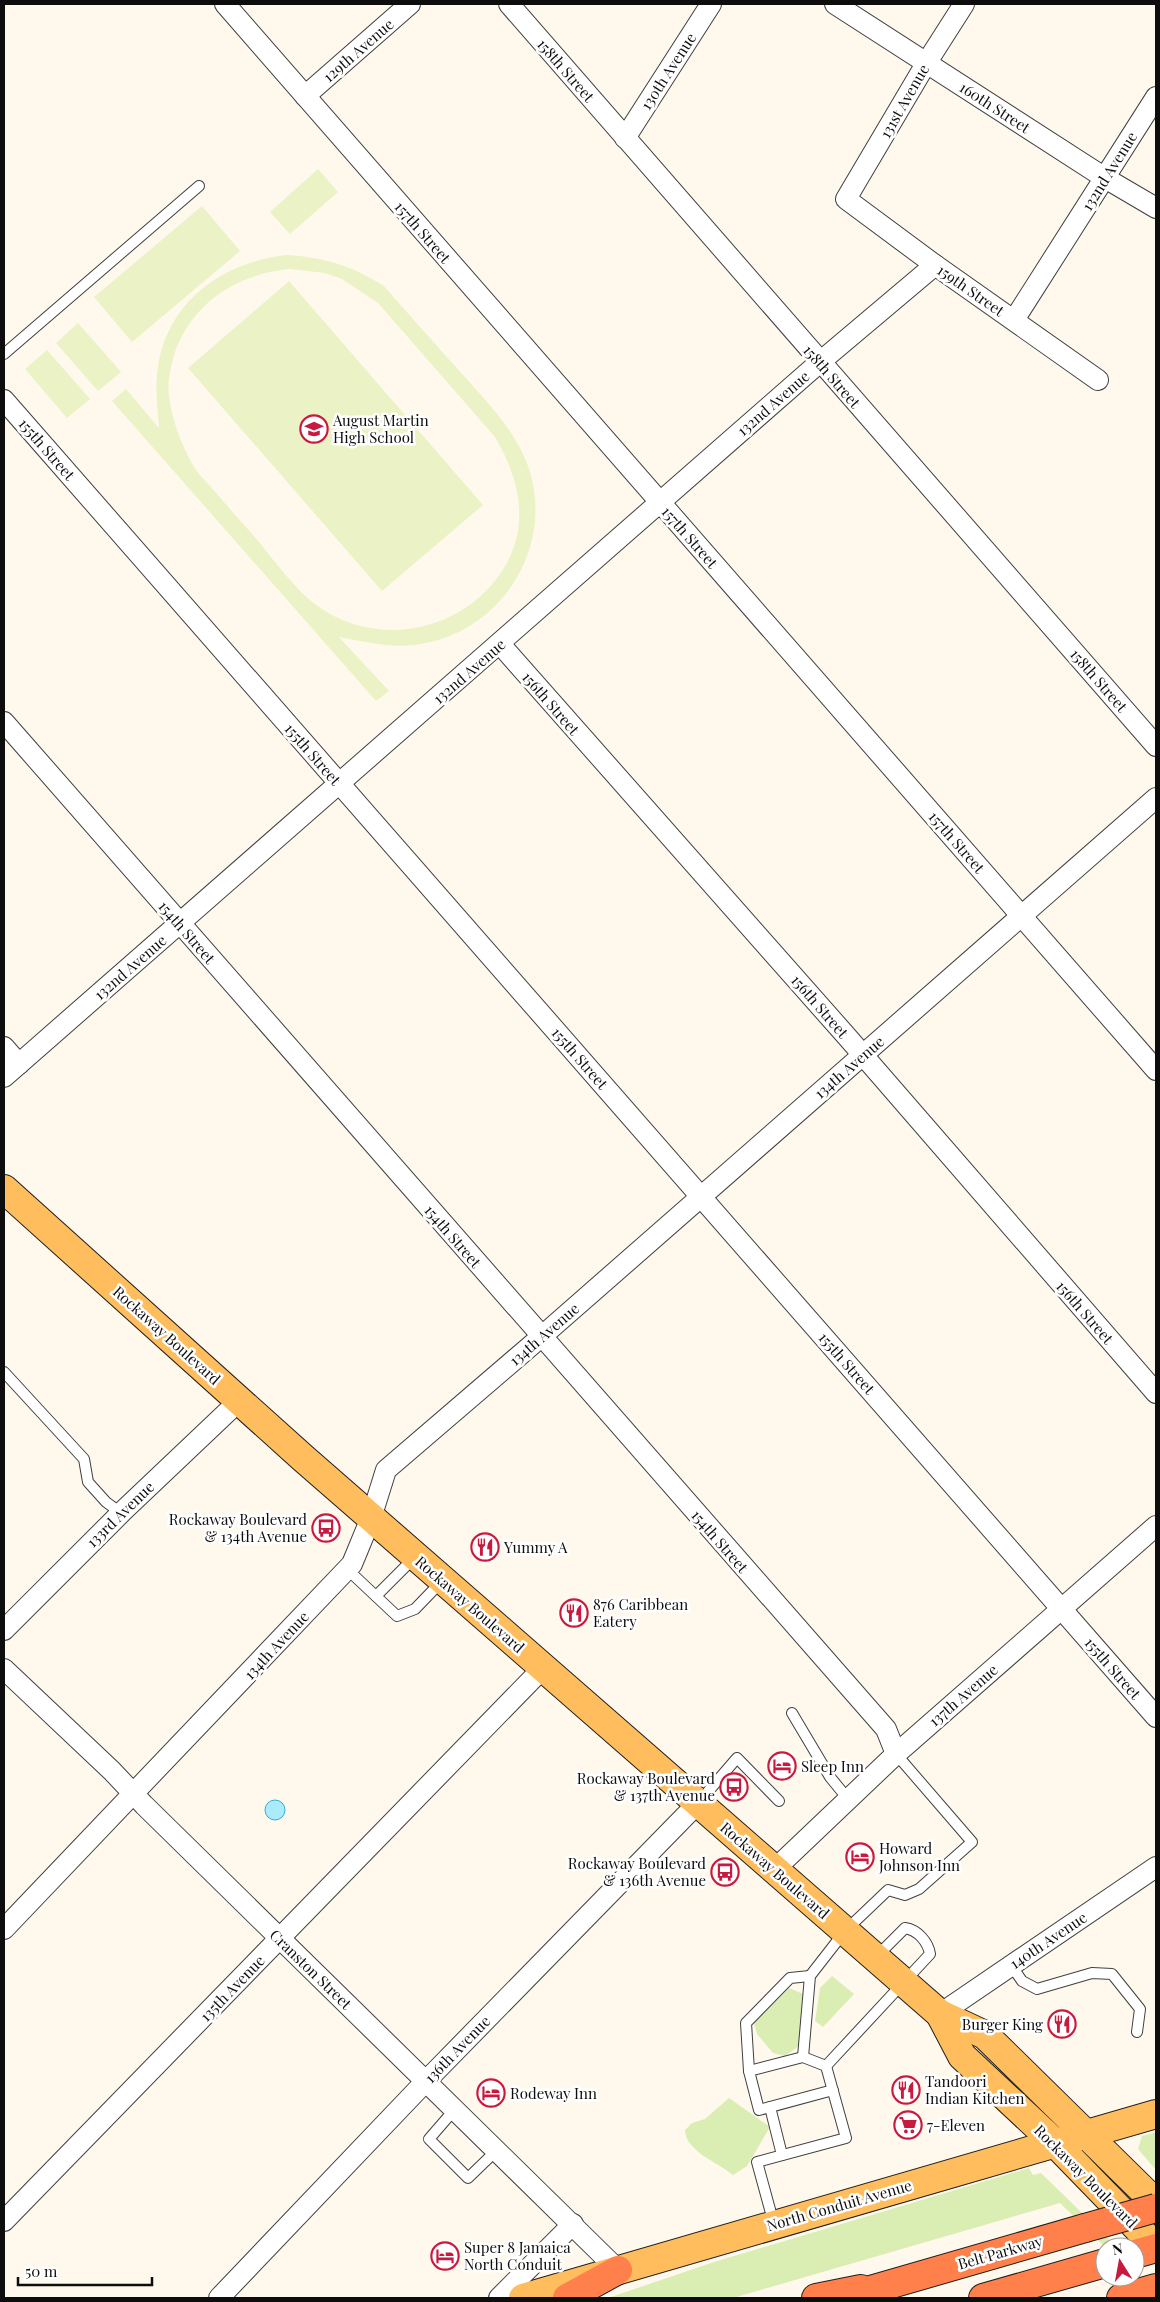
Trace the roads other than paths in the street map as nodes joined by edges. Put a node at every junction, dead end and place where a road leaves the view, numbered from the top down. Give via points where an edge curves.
1 (224, 4) edge
2 (410, 4) edge
3 (509, 4) edge
4 (711, 4) edge
5 (836, 4) edge
6 (964, 4) edge
7 (927, 62) junction
8 (305, 96) junction
9 (1156, 97) edge
10 (625, 138) junction
11 (1105, 178) junction
12 (199, 186) dead end
13 (846, 199) joint
14 (1156, 208) edge
15 (935, 265) junction
16 (1014, 320) junction
17 (4, 354) edge
18 (820, 362) junction
19 (1098, 380) dead end
20 (4, 400) edge
21 (659, 503) junction
22 (500, 644) junction
23 (4, 722) edge
24 (1156, 746) edge
25 (339, 784) junction
26 (1156, 798) edge
27 (1022, 916) junction
28 (180, 924) junction
29 (4, 1047) edge
30 (862, 1056) junction
31 (19, 1064) junction
32 (1156, 1070) edge
33 (4, 1077) edge
34 (4, 1189) edge
35 (701, 1197) junction
36 (541, 1337) junction
37 (4, 1372) edge
38 (1156, 1393) edge
39 (240, 1400) junction
40 (121, 1513) junction
41 (371, 1518) junction
42 (1156, 1526) edge
43 (415, 1557) junction
44 (347, 1569) junction
45 (443, 1580) junction
46 (376, 1596) junction
47 (1062, 1609) junction
48 (4, 1630) edge
49 (543, 1668) junction
50 (4, 1669) edge
51 (792, 1713) dead end
52 (1156, 1717) edge
53 (896, 1754) junction
54 (134, 1795) junction
55 (848, 1799) junction
56 (779, 1801) dead end
57 (698, 1803) junction
58 (1156, 1867) edge
59 (775, 1869) junction
60 (4, 1929) edge
61 (845, 1931) junction
62 (280, 1938) junction
63 (875, 1958) junction
64 (1011, 1965) junction
65 (810, 1976) junction
66 (904, 1982) junction
67 (940, 2014) junction
68 (1137, 2032) dead end
69 (803, 2057) junction
70 (826, 2066) junction
71 (749, 2071) junction
72 (426, 2081) junction
73 (833, 2090) junction
74 (770, 2107) junction
75 (455, 2109) junction
76 (1156, 2114) edge
77 (1085, 2134) junction
78 (1055, 2143) junction
79 (497, 2150) junction
80 (782, 2155) junction
81 (1156, 2203) edge
82 (1156, 2208) edge
83 (4, 2221) edge
84 (573, 2224) junction
85 (774, 2224) junction
86 (1156, 2247) edge
87 (1095, 2265) edge
88 (618, 2270) junction
89 (901, 2281) junction
90 (220, 2298) edge
91 (499, 2298) edge
92 (523, 2298) edge
93 (567, 2298) edge
94 (816, 2298) edge
95 (843, 2298) edge
96 (983, 2298) edge

1 - 8 street, 157th Street
2 - 8 street, 129th Avenue
3 - 10 street, 158th Street
4 - 10 street, 130th Avenue
5 - 7 street, 160th Street
6 - 7 street, 131st Avenue
7 - 11 street, 160th Street
7 - 13 street, 131st Avenue
8 - 21 street, 157th Street
9 - 11 street, 132nd Avenue
10 - 18 street, 158th Street
11 - 14 street, 160th Street
11 - 16 street, 132nd Avenue
12 - 17 lane
13 - 15 street, 159th Street
15 - 16 street, 159th Street
15 - 18 street, 132nd Avenue
16 - 19 street, 159th Street
18 - 21 street, 132nd Avenue
18 - 24 street, 158th Street
20 - 25 street, 155th Street
21 - 22 street, 132nd Avenue
21 - 27 street, 157th Street
22 - 25 street, 132nd Avenue
22 - 30 street, 156th Street
23 - 28 street, 154th Street
25 - 28 street, 132nd Avenue
25 - 35 street, 155th Street
26 - 27 street, 134th Avenue
27 - 30 street, 134th Avenue
27 - 32 street, 157th Street
28 - 31 street, 132nd Avenue
28 - 36 street, 154th Street
29 - 31 street
30 - 35 street, 134th Avenue
30 - 38 street, 156th Street
31 - 33 street, 132nd Avenue
34 - 39 main road, Rockaway Boulevard
35 - 36 street, 134th Avenue
35 - 47 street, 155th Street
36 - 41 street, 134th Avenue via 386,1470
36 - 53 street, 154th Street via 886,1729
37 - 40 lane via 84,1459 88,1482
39 - 40 street, 133rd Avenue
39 - 41 main road, Rockaway Boulevard
40 - 48 street, 133rd Avenue
41 - 43 main road, Rockaway Boulevard
41 - 44 street, 134th Avenue
42 - 47 street, 137th Avenue
43 - 45 main road, Rockaway Boulevard
43 - 46 lane
44 - 46 lane
44 - 54 street, 134th Avenue
45 - 46 lane via 415,1609 397,1616
45 - 49 main road, Rockaway Boulevard
47 - 52 street, 155th Street
47 - 53 street, 137th Avenue
49 - 57 main road, Rockaway Boulevard
49 - 62 street, 135th Avenue
50 - 54 street, Cranston Street
51 - 55 lane via 830,1777
53 - 55 street, 137th Avenue
53 - 61 lane via 972,1842 919,1889 905,1895 888,1890
54 - 60 street, 134th Avenue
54 - 62 street, Cranston Street
55 - 59 street, 137th Avenue
56 - 57 lane via 737,1758
57 - 59 main road, Rockaway Boulevard
57 - 72 street, 136th Avenue
58 - 64 street, 140th Avenue
59 - 61 main road, Rockaway Boulevard
61 - 63 main road, Rockaway Boulevard
61 - 65 lane
62 - 72 street, Cranston Street
62 - 83 street, 135th Avenue
63 - 66 main road, Rockaway Boulevard
63 - 66 lane via 901,1931 912,1929 926,1942 930,1954
64 - 67 street, 140th Avenue
64 - 68 lane via 1022,1981 1037,1989 1092,1974 1112,1974 1140,2009
65 - 69 lane
65 - 71 lane via 790,1978 746,2023
66 - 67 main road, Rockaway Boulevard
66 - 70 lane
67 - 77 main road, Rockaway Boulevard via 985,2035
67 - 78 main road, Rockaway Boulevard via 962,2056
69 - 70 lane
69 - 71 lane
70 - 73 lane
71 - 74 lane via 759,2110
72 - 75 street, Cranston Street
72 - 90 street, 136th Avenue
73 - 74 lane
73 - 80 lane via 846,2138
74 - 80 lane
75 - 79 street, Cranston Street
75 - 79 lane via 429,2139 468,2178
76 - 77 main road, North Conduit Avenue
77 - 78 main road, North Conduit Avenue
77 - 81 main road, Rockaway Boulevard
78 - 85 main road, North Conduit Avenue
78 - 86 main road, Rockaway Boulevard
79 - 84 street, Cranston Street
80 - 85 lane via 757,2162
82 - 89 highway, Belt Parkway, bridge
84 - 88 street, Cranston Street
84 - 91 street
85 - 88 main road, North Conduit Avenue
87 - 96 highway
88 - 92 main road, North Conduit Avenue
88 - 93 highway
89 - 94 highway
89 - 95 highway, Belt Parkway

